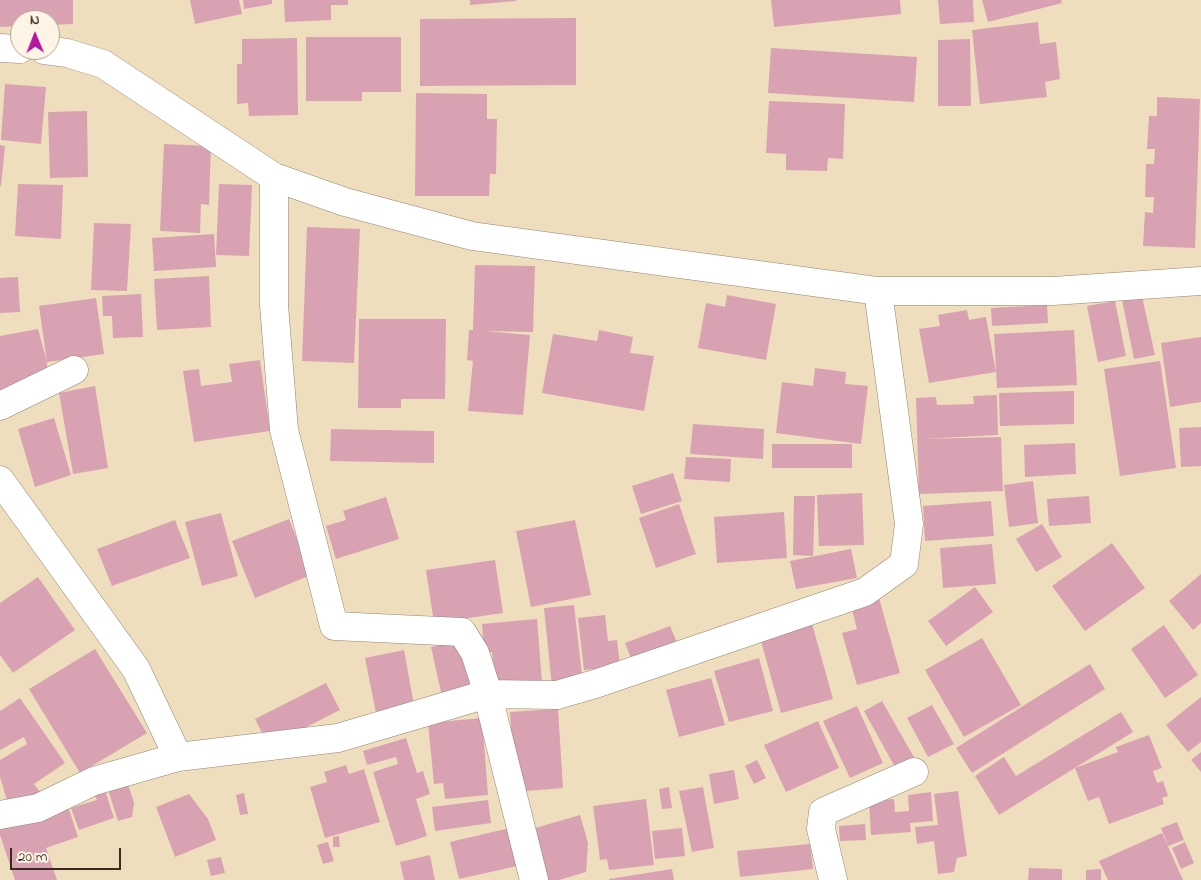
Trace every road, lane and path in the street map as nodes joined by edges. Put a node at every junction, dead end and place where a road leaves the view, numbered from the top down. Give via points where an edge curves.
1 (60, 52) edge
2 (274, 177) junction
3 (1201, 281) edge
4 (878, 291) junction
5 (74, 370) dead end
6 (0, 406) edge
7 (0, 480) edge
8 (487, 694) junction
9 (178, 757) junction
10 (914, 772) dead end
11 (0, 815) edge
12 (534, 880) edge
13 (833, 880) edge

1 - 2 street via 103,64
2 - 4 street via 345,202 472,236
2 - 8 street via 274,305 284,430 334,626 462,632 475,653
3 - 4 street via 1053,290
4 - 8 street via 909,524 904,564 865,592 595,684 557,695
5 - 6 street
7 - 9 street via 136,669
8 - 9 street via 338,738
8 - 12 street
9 - 11 street via 94,781 38,808
10 - 13 street via 823,812 821,829

